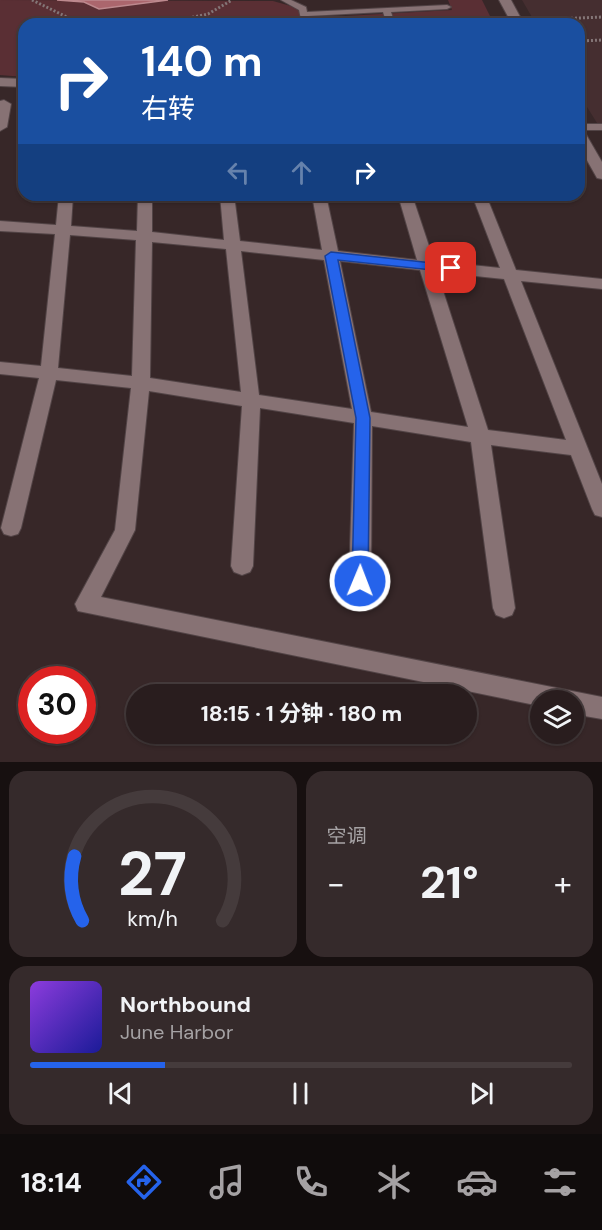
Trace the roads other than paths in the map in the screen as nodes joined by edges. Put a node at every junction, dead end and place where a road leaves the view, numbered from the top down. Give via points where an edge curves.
1 (285, 0) edge
2 (505, 0) edge
3 (447, 7) dead end
4 (386, 10) junction
5 (304, 14) junction
6 (305, 18) edge
7 (389, 18) edge
8 (514, 18) edge
9 (0, 82) edge
10 (18, 83) edge
11 (4, 104) dead end
12 (0, 127) edge
13 (602, 127) edge
14 (585, 128) edge
15 (585, 145) edge
16 (602, 175) edge
17 (65, 201) edge
18 (145, 201) edge
19 (227, 201) edge
20 (320, 201) edge
21 (407, 201) edge
22 (481, 201) edge
23 (0, 225) edge
24 (62, 230) junction
25 (144, 236) junction
26 (231, 245) junction
27 (331, 256) junction
28 (428, 266) junction
29 (510, 274) junction
30 (602, 284) edge
31 (0, 368) edge
32 (49, 373) junction
33 (140, 383) junction
34 (251, 401) junction
35 (363, 418) junction
36 (480, 436) junction
37 (579, 449) junction
38 (602, 509) edge
39 (11, 528) dead end
40 (242, 566) dead end
41 (360, 581) dead end
42 (504, 608) dead end
43 (530, 693) edge
44 (584, 705) edge
45 (602, 708) edge

1 - 5 lane via 300,6
2 - 8 street
3 - 4 lane
4 - 5 lane
4 - 7 lane
5 - 6 lane
9 - 10 street
11 - 12 street
13 - 14 lane
15 - 16 street
17 - 24 street
18 - 25 street
19 - 26 street
20 - 27 street
21 - 28 street
22 - 29 street
23 - 24 street
24 - 25 street
24 - 32 street
25 - 26 street
25 - 33 street
26 - 27 street
26 - 34 street
27 - 28 street
27 - 35 street
28 - 29 street
28 - 36 street
29 - 30 street
29 - 37 street
31 - 32 street
32 - 33 street
32 - 39 street
33 - 34 street
33 - 43 street via 125,530 86,604
34 - 35 street
34 - 40 street
35 - 36 street
35 - 41 street
36 - 37 street
36 - 42 street
37 - 38 street
44 - 45 street

